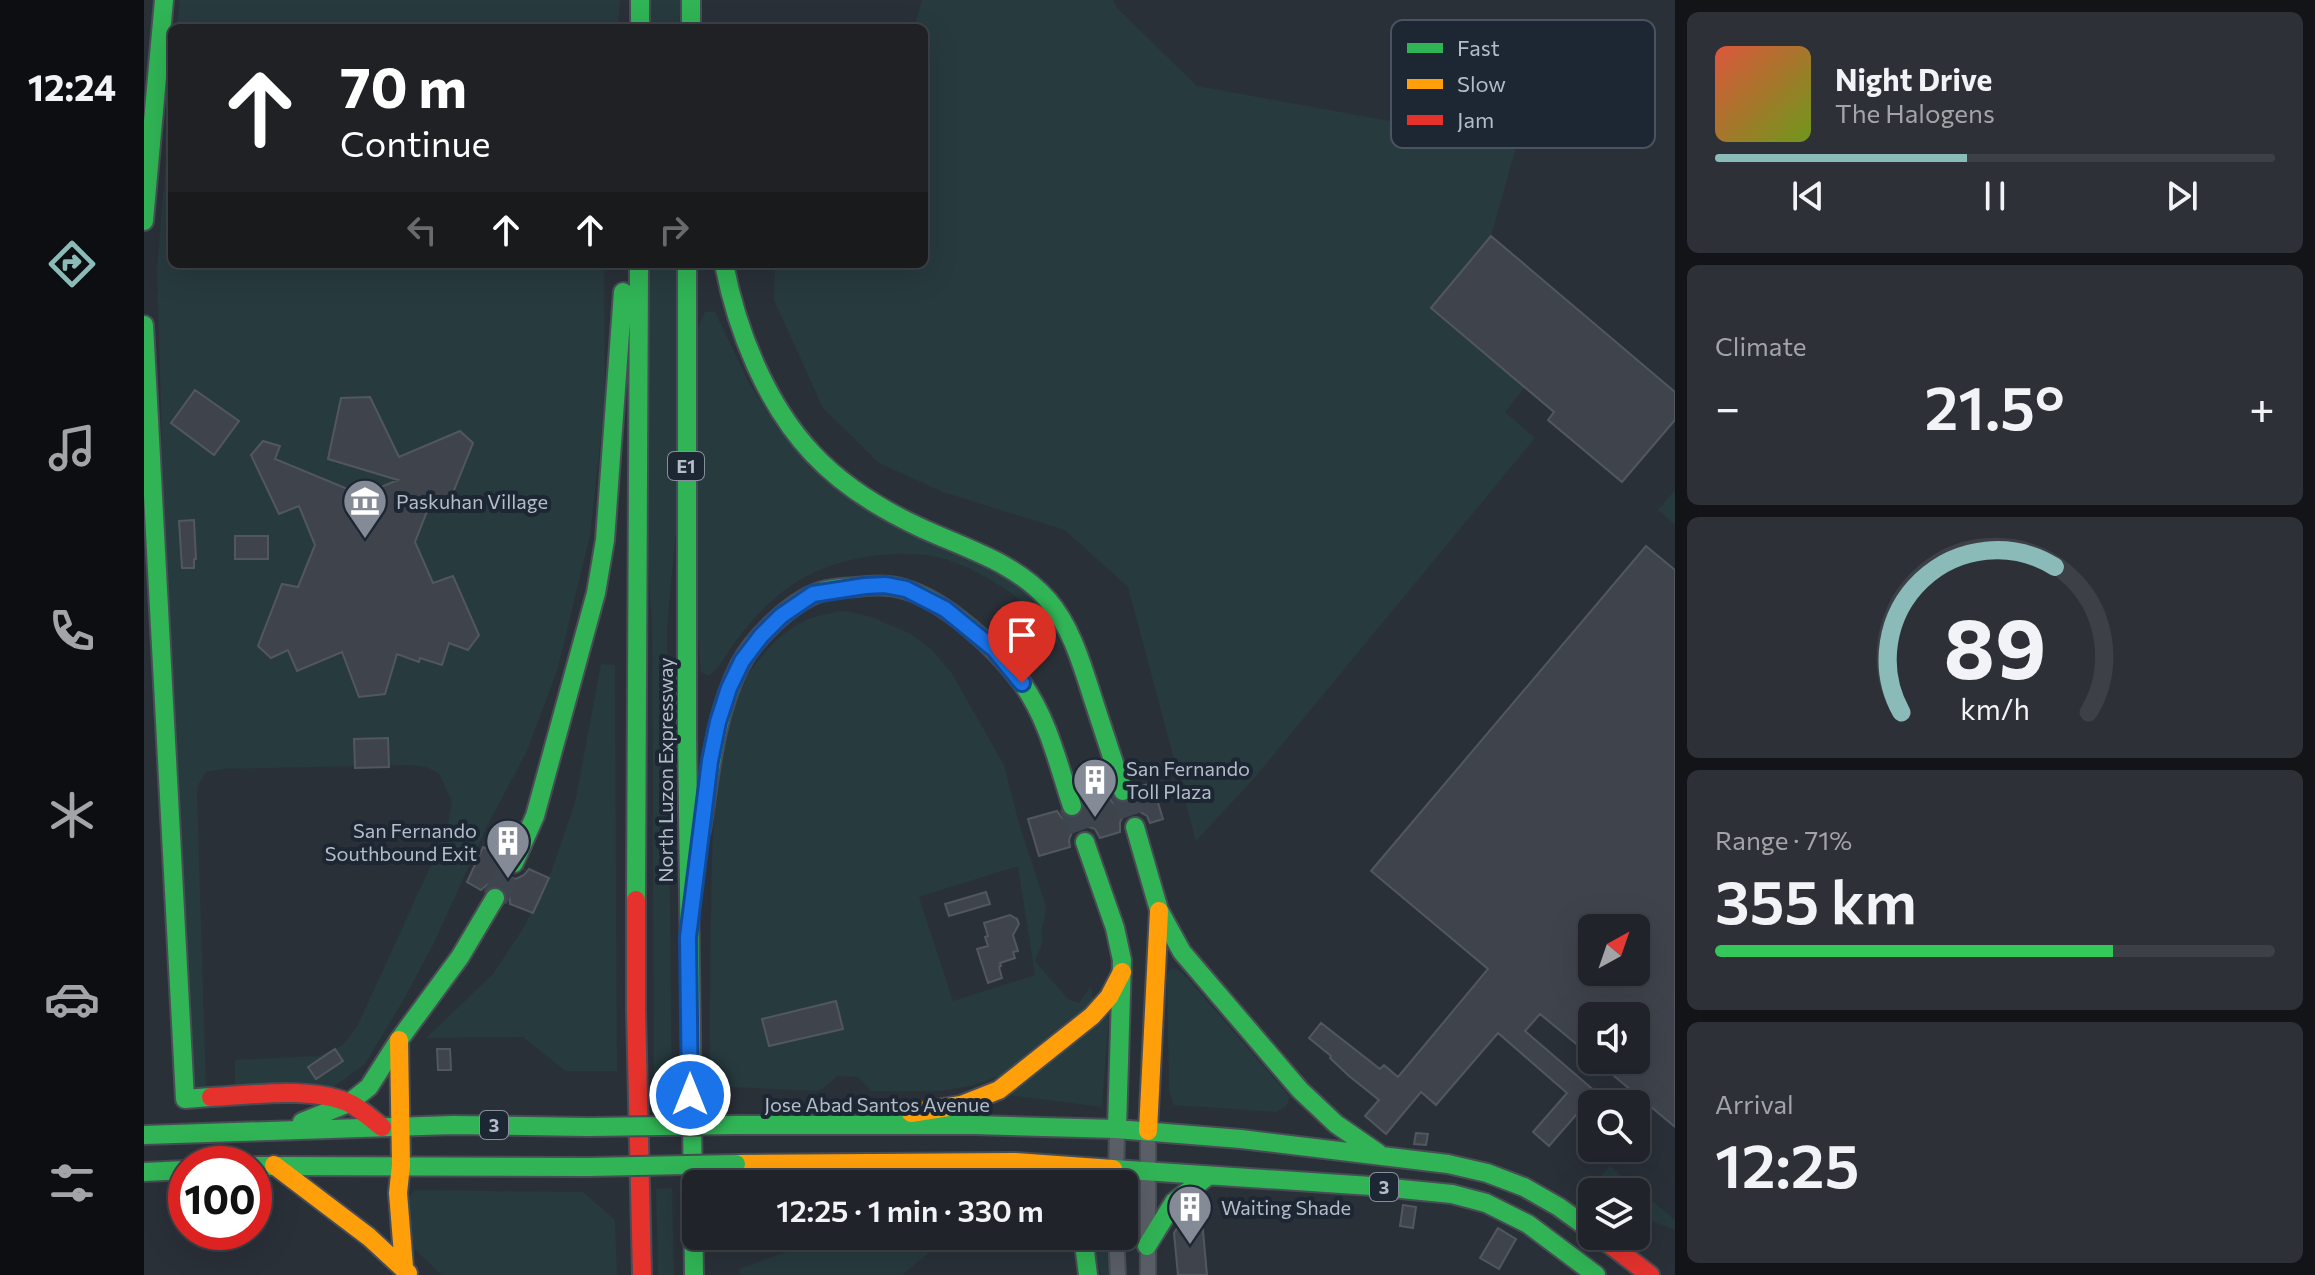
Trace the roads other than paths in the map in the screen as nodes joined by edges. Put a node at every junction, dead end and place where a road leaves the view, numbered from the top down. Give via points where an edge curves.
1 (164, 0) edge
2 (640, 0) edge
3 (691, 0) edge
4 (640, 24) edge
5 (691, 24) edge
6 (144, 221) edge
7 (625, 268) edge
8 (639, 268) edge
9 (687, 268) edge
10 (725, 268) edge
11 (144, 325) edge
12 (1123, 791) tunnel mouth
13 (1072, 806) tunnel mouth
14 (1135, 827) tunnel mouth
15 (1085, 842) tunnel mouth
16 (514, 863) tunnel mouth
17 (495, 898) tunnel mouth
18 (1159, 911) junction
19 (688, 937) junction
20 (1122, 972) junction
21 (399, 1040) junction
22 (341, 1101) junction
23 (391, 1126) junction
24 (834, 1126) junction
25 (283, 1129) junction
26 (1117, 1129) junction
27 (1148, 1131) junction
28 (144, 1135) edge
29 (1386, 1157) junction
30 (1015, 1162) junction
31 (274, 1165) joint
32 (401, 1165) junction
33 (1030, 1170) edge
34 (1073, 1170) edge
35 (1116, 1170) edge
36 (168, 1171) edge
37 (1148, 1171) junction
38 (144, 1172) edge
39 (1138, 1173) edge
40 (1208, 1176) junction
41 (1578, 1221) edge
42 (1147, 1246) junction
43 (1085, 1250) edge
44 (1117, 1250) edge
45 (1617, 1250) edge
46 (406, 1271) edge
47 (642, 1275) edge
48 (694, 1275) edge
49 (1088, 1275) edge
50 (1118, 1275) edge
51 (1148, 1275) edge
52 (1596, 1275) edge
53 (1650, 1275) edge

1 - 6 main road
2 - 4 main road
3 - 5 main road
7 - 16 main road via 605,540 596,593 535,816
8 - 47 main road, North Luzon Expressway via 636,1010
9 - 19 main road, North Luzon Expressway / E1
10 - 12 main road via 762,376 806,448 871,501 1008,566 1054,608 1080,660
11 - 22 main road via 185,1099 284,1095
13 - 19 main road via 1041,712 994,649 945,609 906,589 865,586 813,594 761,636 735,673 723,704 710,761
14 - 18 main road
15 - 20 main road via 1115,928
17 - 21 main road via 460,957
18 - 27 main road
18 - 29 main road via 1202,977 1302,1093 1343,1131
19 - 48 main road, North Luzon Expressway / E1
20 - 24 main road via 1092,1016 999,1090 961,1105
20 - 26 main road
21 - 22 main road via 369,1087
21 - 23 main road
22 - 23 main road
22 - 25 main road
23 - 24 main road, Jose Abad Santos Avenue / 3, bridge
23 - 25 main road, Jose Abad Santos Avenue / 3
23 - 32 main road
24 - 26 main road, Jose Abad Santos Avenue / 3
25 - 28 main road, Jose Abad Santos Avenue / 3
26 - 27 main road, Jose Abad Santos Avenue / 3
26 - 35 street
27 - 29 main road, Jose Abad Santos Avenue / 3
27 - 37 street
29 - 41 main road, Jose Abad Santos Avenue / 3 via 1484,1170 1524,1187
30 - 32 main road, 3, bridge
30 - 33 main road
30 - 34 main road, 3
31 - 32 main road, 3
31 - 46 main road
32 - 46 main road via 398,1193
36 - 38 main road
37 - 39 main road, 3
37 - 40 main road, 3
37 - 42 street
40 - 42 main road via 1174,1202
40 - 52 main road, 3 via 1468,1198 1528,1224
42 - 51 street
43 - 49 main road
44 - 50 street
45 - 53 main road

